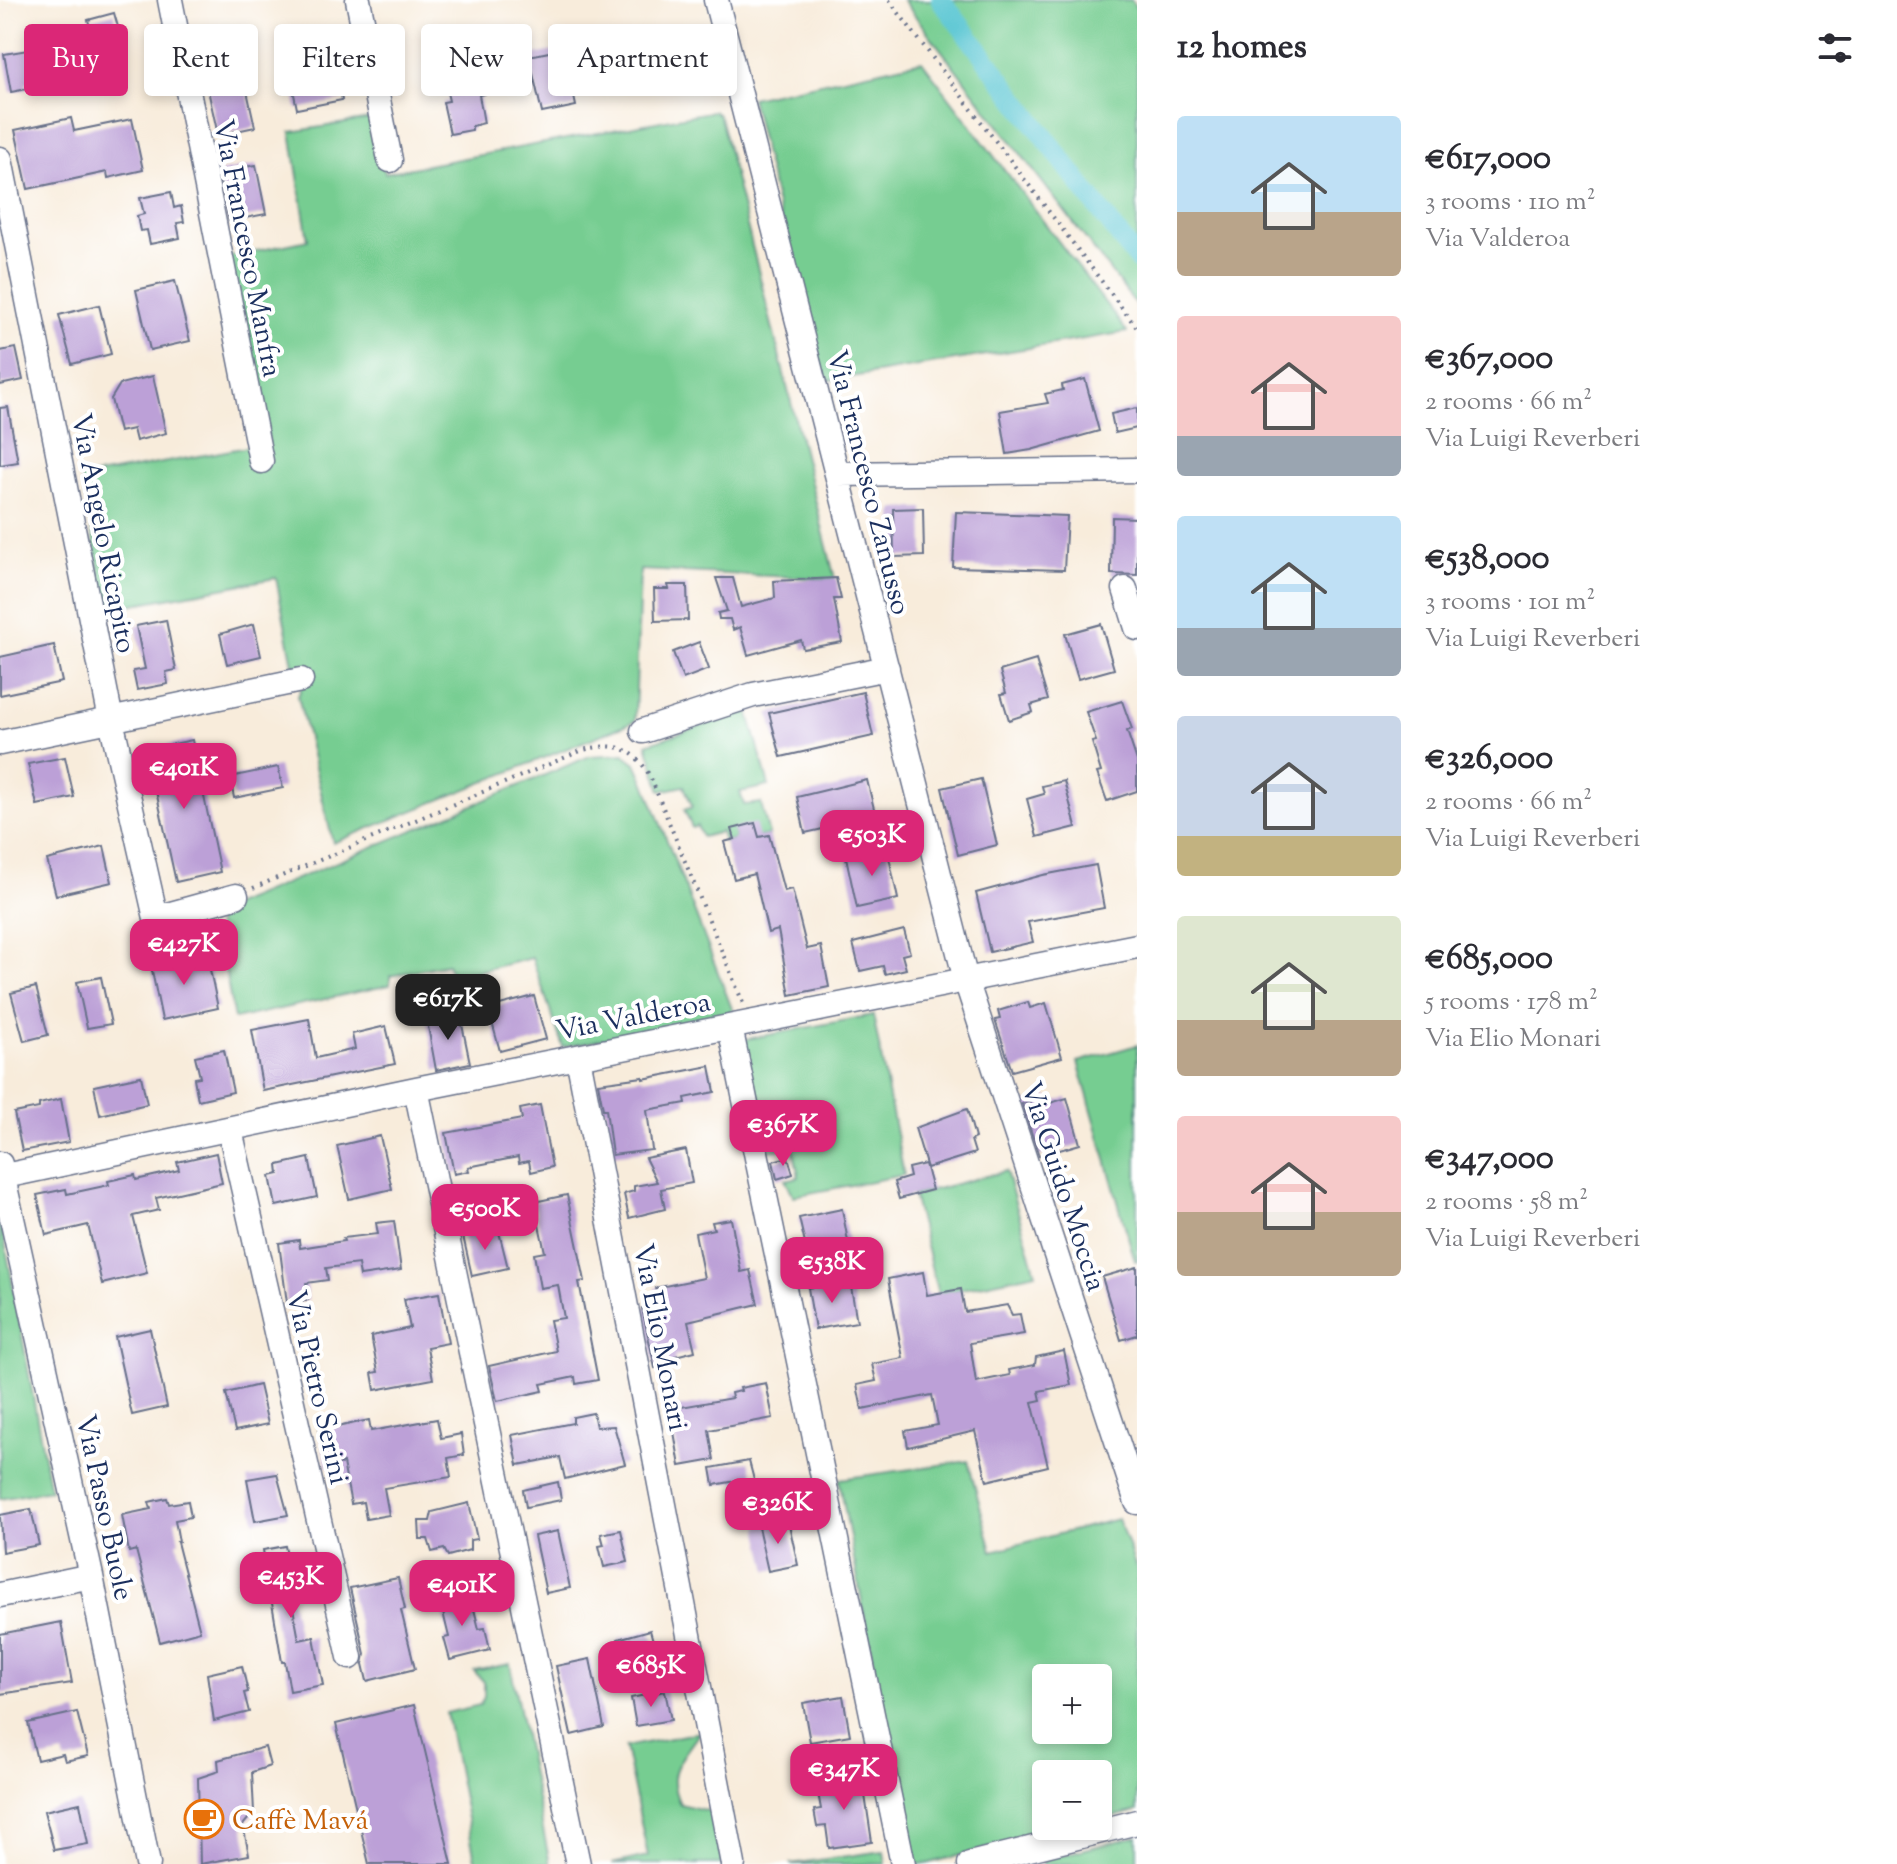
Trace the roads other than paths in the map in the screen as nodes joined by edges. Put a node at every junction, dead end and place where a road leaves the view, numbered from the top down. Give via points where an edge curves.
1 (170, 0) edge
2 (358, 0) edge
3 (716, 0) edge
4 (0, 159) edge
5 (390, 160) dead end
6 (261, 461) dead end
7 (1137, 470) edge
8 (837, 474) junction
9 (1125, 589) dead end
10 (1137, 628) edge
11 (887, 668) junction
12 (301, 680) dead end
13 (111, 720) junction
14 (643, 731) dead end
15 (0, 743) edge
16 (236, 896) road end
17 (1137, 946) edge
18 (966, 980) junction
19 (740, 1025) junction
20 (578, 1057) junction
21 (416, 1089) junction
22 (230, 1130) junction
23 (1, 1173) edge
24 (1137, 1502) edge
25 (91, 1576) junction
26 (0, 1595) edge
27 (350, 1657) dead end
28 (1137, 1822) edge
29 (148, 1864) edge
30 (578, 1864) edge
31 (733, 1864) edge
32 (903, 1864) edge
33 (970, 1864) edge

1 - 6 street, Via Francesco Manfra
2 - 5 street
3 - 8 street, Via Francesco Zanusso
4 - 13 street, Via Angelo Ricapito
7 - 8 street
8 - 11 street, Via Francesco Zanusso
9 - 10 street
11 - 14 street via 753,695
11 - 18 street, Via Francesco Zanusso
12 - 13 street
13 - 15 street
13 - 16 street, Via Angelo Ricapito via 156,918
17 - 18 street, Via Valderoa
18 - 19 street, Via Valderoa
18 - 24 street, Via Guido Moccia
19 - 20 street, Via Valderoa
19 - 32 street
20 - 21 street, Via Valderoa
20 - 31 street, Via Elio Monari
21 - 22 street, Via Valderoa
21 - 30 street
22 - 23 street, Via Valderoa
22 - 27 street, Via Pietro Serini
23 - 25 street, Via Passo Buole
25 - 26 street
25 - 29 street, Via Passo Buole
28 - 33 street

